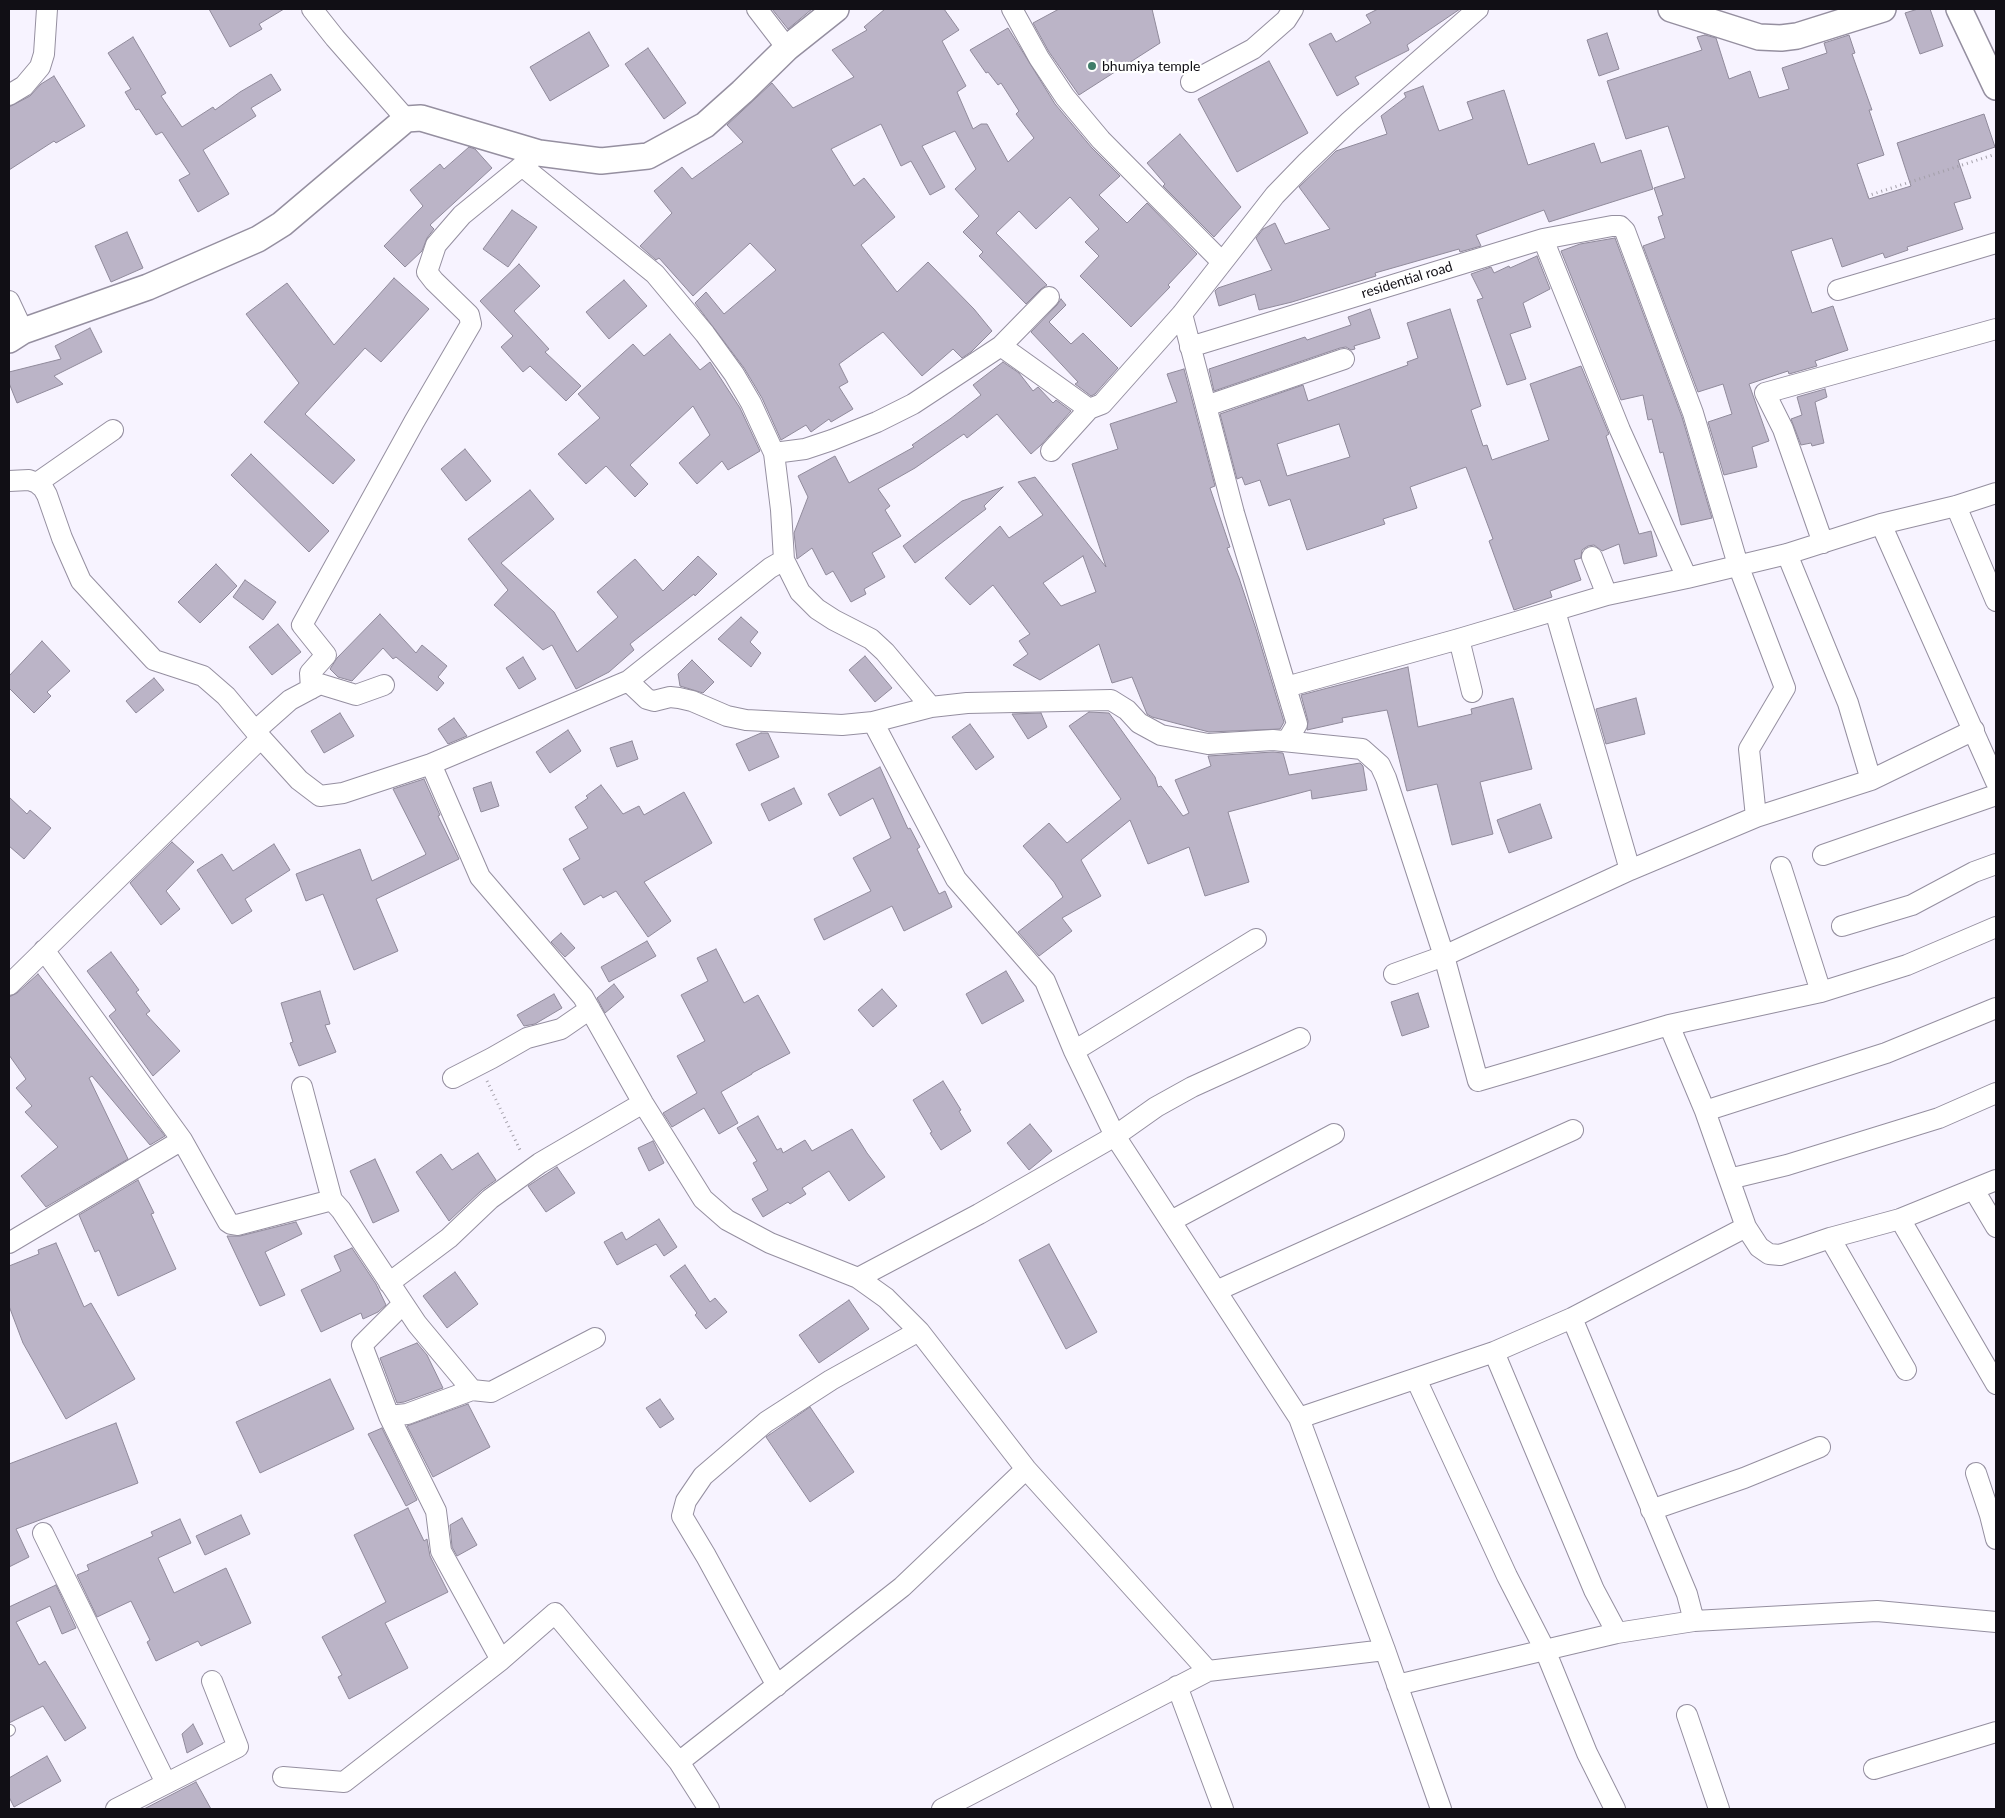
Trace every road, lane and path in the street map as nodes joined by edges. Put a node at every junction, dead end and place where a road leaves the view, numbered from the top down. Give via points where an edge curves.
1 (47, 9) edge
2 (312, 9) edge
3 (757, 9) edge
4 (836, 9) edge
5 (1012, 9) edge
6 (1293, 9) edge
7 (1478, 9) edge
8 (1671, 9) edge
9 (1883, 9) edge
10 (1959, 9) edge
11 (787, 48) junction
12 (1191, 82) dead end
13 (1996, 87) edge
14 (9, 95) edge
15 (406, 119) junction
16 (1996, 154) edge
17 (531, 159) junction
18 (1867, 196) dead end
19 (1543, 239) junction
20 (1996, 243) edge
21 (1222, 262) junction
22 (1838, 290) dead end
23 (1049, 298) dead end
24 (9, 301) edge
25 (1182, 314) junction
26 (1996, 329) edge
27 (16, 336) edge
28 (1001, 346) junction
29 (1190, 347) junction
30 (1344, 359) dead end
31 (1206, 406) junction
32 (1089, 409) junction
33 (113, 430) dead end
34 (1051, 451) dead end
35 (774, 453) junction
36 (9, 481) edge
37 (37, 483) junction
38 (1996, 493) edge
39 (1956, 506) junction
40 (1882, 524) junction
41 (1823, 543) junction
42 (1787, 554) junction
43 (1592, 557) dead end
44 (784, 560) junction
45 (1738, 565) junction
46 (1687, 578) junction
47 (1607, 595) junction
48 (1996, 601) edge
49 (1555, 611) junction
50 (1459, 639) junction
51 (628, 681) junction
52 (384, 685) dead end
53 (1286, 687) junction
54 (311, 689) junction
55 (1472, 692) dead end
56 (931, 707) junction
57 (874, 722) junction
58 (1974, 730) junction
59 (258, 735) junction
60 (1287, 741) junction
61 (1991, 759) edge
62 (431, 764) junction
63 (1871, 780) junction
64 (1996, 782) edge
65 (1996, 795) edge
66 (1756, 817) junction
67 (1823, 854) dead end
68 (1996, 864) edge
69 (1781, 868) dead end
70 (1630, 870) junction
71 (1842, 926) dead end
72 (1996, 927) edge
73 (1256, 939) dead end
74 (44, 950) junction
75 (1444, 956) junction
76 (1394, 974) dead end
77 (9, 985) edge
78 (1821, 992) junction
79 (1996, 1008) edge
80 (590, 1009) junction
81 (1669, 1026) junction
82 (1300, 1038) dead end
83 (1074, 1050) junction
84 (480, 1064) junction
85 (452, 1078) dead end
86 (302, 1087) dead end
87 (1996, 1093) edge
88 (643, 1103) junction
89 (1705, 1111) junction
90 (1573, 1130) dead end
91 (1334, 1134) dead end
92 (1115, 1136) junction
93 (182, 1140) junction
94 (530, 1171) junction
95 (1729, 1179) junction
96 (1996, 1180) edge
97 (1974, 1190) junction
98 (332, 1200) junction
99 (1900, 1219) junction
100 (1170, 1221) junction
101 (1746, 1227) junction
102 (1996, 1227) edge
103 (1830, 1238) junction
104 (9, 1243) edge
105 (858, 1278) junction
106 (390, 1283) junction
107 (1216, 1291) junction
108 (403, 1304) junction
109 (1572, 1318) junction
110 (919, 1331) junction
111 (595, 1338) dead end
112 (1494, 1352) junction
113 (1906, 1370) dead end
114 (1416, 1378) junction
115 (1996, 1384) edge
116 (472, 1390) junction
117 (389, 1416) junction
118 (1299, 1418) junction
119 (1820, 1447) dead end
120 (1026, 1469) junction
121 (1976, 1473) dead end
122 (1651, 1510) junction
123 (43, 1533) dead end
124 (1996, 1538) edge
125 (1694, 1621) junction
126 (1996, 1622) edge
127 (1617, 1633) junction
128 (1385, 1650) junction
129 (1545, 1650) junction
130 (500, 1660) junction
131 (1208, 1671) junction
132 (212, 1681) dead end
133 (1397, 1685) junction
134 (777, 1686) junction
135 (1178, 1686) junction
136 (1687, 1715) dead end
137 (1996, 1732) edge
138 (678, 1762) junction
139 (1874, 1769) dead end
140 (283, 1777) dead end
141 (166, 1783) junction
142 (116, 1809) edge
143 (709, 1809) edge
144 (942, 1809) edge
145 (1223, 1809) edge
146 (1441, 1809) edge
147 (1615, 1809) edge
148 (1719, 1809) edge

1 - 14 street via 40,67 24,86
2 - 15 street
3 - 11 street
4 - 11 street
5 - 21 street via 1039,58 1071,104 1101,140
6 - 12 street via 1286,20 1253,49
7 - 21 street via 1307,162 1275,195
8 - 9 street via 1759,37 1781,38
10 - 13 street
11 - 17 street via 705,126 648,156 601,160
15 - 17 street via 421,118
15 - 27 street via 282,224 258,240 148,287
16 - 18 path
17 - 35 street via 655,274 705,334 751,403
17 - 54 street via 462,215 436,245 427,272 469,315 471,324 302,625 326,654 310,673
19 - 29 street, residential road
19 - 45 street, residential road via 1612,226 1620,226 1625,231 1693,413
19 - 46 street via 1620,430
20 - 22 street
21 - 25 street
23 - 28 street
24 - 27 street
25 - 29 street
25 - 32 street via 1102,404
26 - 41 street via 1765,393 1783,429
28 - 32 street
28 - 35 street via 913,404 877,422 805,449
29 - 31 street
30 - 31 street
31 - 53 street
32 - 34 street
33 - 37 street
35 - 44 street
36 - 37 street
37 - 59 street via 47,494 81,581 154,660 202,676 226,696
38 - 39 street
39 - 40 street
39 - 48 street
40 - 41 street
40 - 58 street
41 - 42 street
42 - 45 street
42 - 63 street via 1848,703
43 - 47 street
44 - 51 street
44 - 56 street via 800,592 817,609 871,639
45 - 46 street
45 - 66 street via 1785,688 1749,748
46 - 47 street
47 - 49 street
49 - 50 street
49 - 70 street
50 - 53 street
50 - 55 street
51 - 57 street via 647,699 679,698 746,720 842,725
51 - 62 street
52 - 54 street via 356,695 320,684
53 - 60 street via 1297,724
54 - 59 street via 290,700
56 - 57 street
56 - 60 street via 1111,700 1139,723 1161,735 1208,744
57 - 83 street via 956,879 1045,981
58 - 61 street
58 - 63 street
59 - 62 street via 299,780 320,796 344,793
59 - 74 street
60 - 75 street via 1362,749 1380,765
61 - 64 street
62 - 80 street via 480,877
63 - 66 street
65 - 67 street
66 - 70 street
68 - 71 street via 1912,905
69 - 78 street
70 - 75 street
72 - 78 street via 1907,965
73 - 83 street
74 - 77 street
74 - 93 street
75 - 76 street
75 - 81 street via 1478,1081
78 - 81 street
79 - 89 street via 1886,1053
80 - 84 street via 561,1028 527,1038
80 - 88 street
81 - 89 street
82 - 92 street via 1192,1087
83 - 92 street
84 - 85 street
84 - 94 path
86 - 98 street
87 - 95 street via 1939,1118 1788,1165
88 - 94 street
88 - 105 street via 703,1199 727,1220 770,1242
89 - 95 street
90 - 107 street
91 - 100 street
92 - 100 street
92 - 105 street
93 - 98 street via 231,1224
93 - 104 street
94 - 106 street
95 - 101 street
96 - 97 street
97 - 99 street
97 - 102 street
98 - 106 street
99 - 103 street
99 - 115 street
100 - 107 street
101 - 103 street via 1759,1247 1769,1254 1780,1255
101 - 109 street
103 - 113 street
105 - 110 street via 886,1298
106 - 108 street
107 - 118 street
108 - 116 street
108 - 117 street via 362,1345
109 - 112 street
109 - 122 street
110 - 120 street
110 - 134 street via 831,1380 766,1422 703,1476 686,1502 682,1516
111 - 116 street via 491,1392
112 - 114 street
112 - 127 street via 1594,1590
114 - 118 street
114 - 129 street via 1507,1576
116 - 117 street via 406,1414
117 - 130 street via 436,1511 441,1551
118 - 128 street
119 - 122 street via 1744,1478
120 - 131 street
120 - 134 street via 902,1587
121 - 124 street
122 - 125 street via 1687,1594
123 - 141 street
125 - 126 street via 1877,1611
125 - 127 street
127 - 129 street
128 - 131 street
128 - 133 street
129 - 133 street
129 - 147 street via 1587,1753
130 - 138 street via 555,1613
130 - 140 street via 344,1782
131 - 135 street
132 - 141 street via 238,1747
133 - 146 street
134 - 138 street
135 - 144 street
135 - 145 street
136 - 148 street
137 - 139 street
138 - 143 street
141 - 142 street

